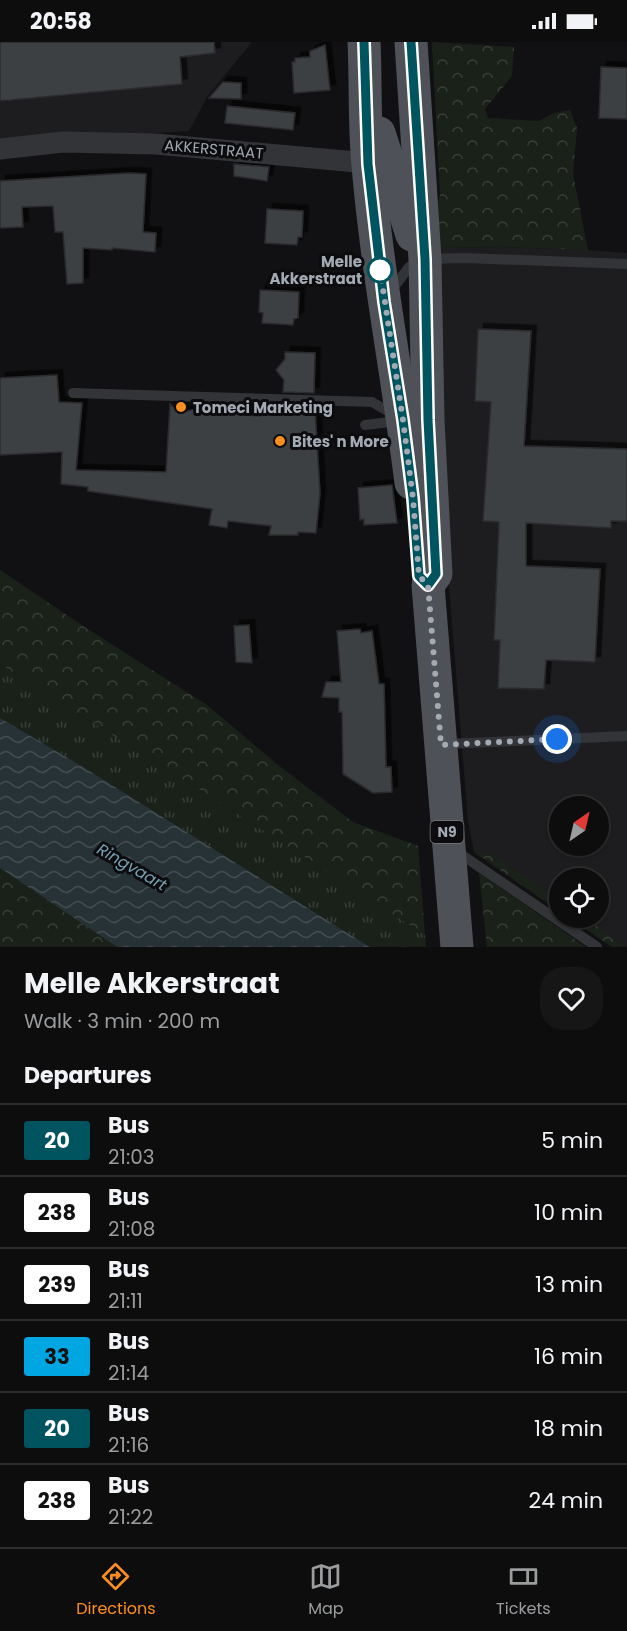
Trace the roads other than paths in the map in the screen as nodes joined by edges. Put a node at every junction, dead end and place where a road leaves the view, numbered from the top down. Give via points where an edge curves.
1 (366, 42) edge
2 (411, 42) edge
3 (417, 130) junction
4 (0, 149) edge
5 (377, 160) junction
6 (417, 263) junction
7 (627, 264) edge
8 (384, 302) junction
9 (73, 393) dead end
10 (416, 420) junction
11 (365, 425) dead end
12 (627, 736) edge
13 (441, 745) junction
14 (448, 846) junction
15 (456, 933) edge
16 (597, 947) edge

1 - 5 main road, N9
2 - 3 main road
3 - 5 street via 400,147
3 - 6 main road
4 - 5 street, AKKERSTRAAT via 63,142 156,144
5 - 6 main road via 381,185
5 - 8 main road, N9
6 - 7 lane via 464,258
6 - 8 lane via 401,276
6 - 10 main road, N9 via 418,324 426,342
8 - 10 main road, N9
9 - 10 lane via 372,402
10 - 11 lane
10 - 13 main road, N9 via 436,574 428,585
12 - 13 lane
13 - 14 main road, N9
14 - 15 main road, N9
14 - 16 lane

